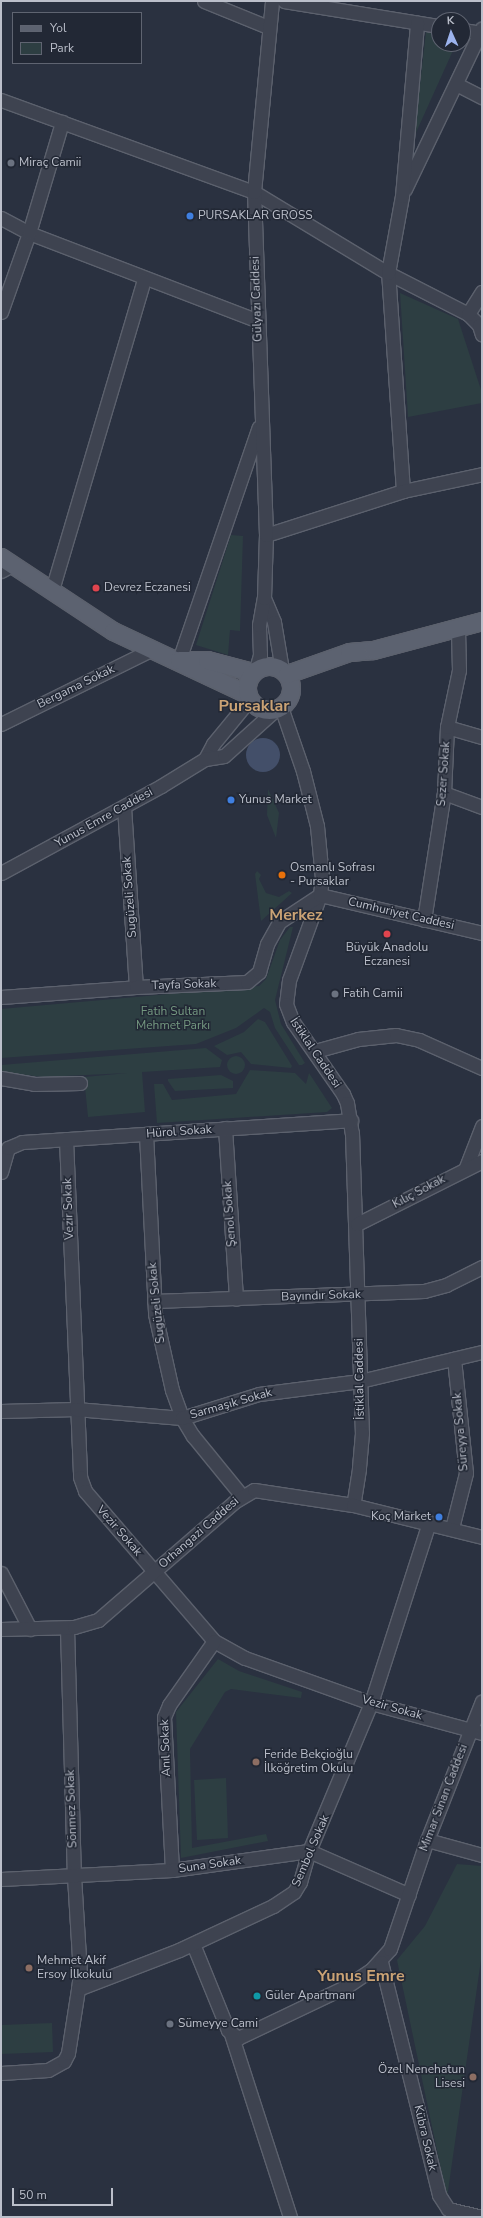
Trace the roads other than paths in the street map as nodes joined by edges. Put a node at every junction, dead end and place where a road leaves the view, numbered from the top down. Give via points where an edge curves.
1 (204, 1) edge
2 (272, 1) edge
3 (284, 1) edge
4 (417, 23) junction
5 (431, 25) edge
6 (268, 27) junction
7 (471, 30) edge
8 (481, 31) edge
9 (456, 84) junction
10 (482, 97) edge
11 (1, 100) edge
12 (62, 122) junction
13 (254, 192) junction
14 (402, 196) junction
15 (1, 218) edge
16 (28, 233) junction
17 (388, 273) junction
18 (144, 279) junction
19 (482, 292) edge
20 (1, 312) edge
21 (468, 314) junction
22 (258, 321) junction
23 (482, 335) edge
24 (261, 419) junction
25 (482, 474) edge
26 (403, 491) junction
27 (266, 535) junction
28 (5, 564) edge
29 (52, 590) junction
30 (264, 598) junction
31 (482, 621) edge
32 (458, 628) junction
33 (151, 650) junction
34 (179, 660) junction
35 (254, 671) junction
36 (287, 678) junction
37 (249, 697) junction
38 (278, 708) junction
39 (1, 724) edge
40 (447, 727) junction
41 (482, 737) edge
42 (205, 759) junction
43 (444, 793) junction
44 (482, 806) edge
45 (124, 807) junction
46 (1, 873) edge
47 (320, 895) junction
48 (424, 920) junction
49 (482, 933) edge
50 (136, 987) junction
51 (1, 998) edge
52 (315, 1051) junction
53 (482, 1068) edge
54 (1, 1078) edge
55 (80, 1083) dead end
56 (351, 1120) junction
57 (482, 1126) edge
58 (225, 1128) junction
59 (146, 1134) junction
60 (66, 1139) junction
61 (482, 1160) edge
62 (466, 1166) junction
63 (1, 1172) edge
64 (357, 1224) junction
65 (482, 1267) edge
66 (359, 1295) junction
67 (236, 1299) junction
68 (154, 1301) junction
69 (482, 1352) edge
70 (454, 1359) junction
71 (360, 1381) junction
72 (76, 1409) junction
73 (1, 1411) edge
74 (182, 1418) junction
75 (242, 1496) junction
76 (352, 1505) junction
77 (429, 1522) junction
78 (452, 1528) junction
79 (482, 1536) edge
80 (155, 1571) junction
81 (1, 1573) edge
82 (67, 1628) junction
83 (1, 1629) edge
84 (30, 1629) junction
85 (214, 1642) junction
86 (482, 1701) edge
87 (371, 1704) junction
88 (476, 1732) edge
89 (427, 1840) junction
90 (309, 1851) junction
91 (482, 1855) edge
92 (172, 1870) junction
93 (74, 1876) junction
94 (1, 1879) edge
95 (409, 1895) junction
96 (193, 1944) junction
97 (381, 1962) junction
98 (78, 1989) junction
99 (231, 2034) junction
100 (1, 2073) edge
101 (290, 2217) edge
102 (482, 2217) edge

1 - 6 street
2 - 6 street, Gülyazı Caddesi
3 - 4 street
4 - 5 street
4 - 14 street
6 - 13 street, Gülyazı Caddesi
7 - 8 street
8 - 9 street
9 - 10 street
9 - 14 street
11 - 12 street
12 - 13 street
12 - 16 street
13 - 17 street
13 - 22 street, Gülyazı Caddesi
14 - 17 street
15 - 16 street
16 - 18 street
16 - 20 street
17 - 21 street
17 - 26 street
18 - 22 street
18 - 29 street
19 - 21 street
21 - 23 street via 479,325
22 - 24 street, Gülyazı Caddesi
24 - 27 street, Gülyazı Caddesi
24 - 34 street
25 - 26 street
26 - 27 street
27 - 30 street, Gülyazı Caddesi
28 - 29 main road
29 - 33 main road via 113,631
30 - 35 street, Gülyazı Caddesi via 259,625 260,655
30 - 36 street via 274,622
31 - 32 main road
32 - 36 main road via 373,650 353,662 306,678
32 - 40 street, Sezer Sokak via 459,670
33 - 34 main road
33 - 39 street, Bergama Sokak
34 - 35 main road via 206,660
34 - 37 main road
35 - 36 main road via 269,665
35 - 37 main road via 248,680
36 - 38 main road via 287,701
37 - 38 main road via 259,708
37 - 42 street
38 - 42 street via 224,756
38 - 47 street, İstiklal Caddesi via 303,771 317,826 321,853
40 - 41 street
40 - 43 street, Sezer Sokak
42 - 45 street, Yunus Emre Caddesi
43 - 44 street
43 - 48 street, Sezer Sokak
45 - 46 street, Yunus Emre Caddesi
45 - 50 street, Sugüzeli Sokak
47 - 48 street, Cumhuriyet Caddesi
47 - 50 street, Tayfa Sokak via 279,922 266,944 259,972 251,981
47 - 52 street, İstiklal Caddesi via 289,980 286,998 293,1022
48 - 49 street, Cumhuriyet Caddesi
50 - 51 street, Tayfa Sokak
52 - 53 street via 358,1039 396,1035 419,1040
52 - 56 street, İstiklal Caddesi via 338,1086
54 - 55 street via 34,1084
56 - 58 street, Hürol Sokak
56 - 64 street, İstiklal Caddesi
57 - 62 street
58 - 59 street, Hürol Sokak
58 - 67 street, Şenol Sokak
59 - 60 street, Hürol Sokak
59 - 68 street, Sugüzeli Sokak
60 - 63 street, Hürol Sokak via 22,1142 8,1148
60 - 72 street, Vezir Sokak
61 - 62 street, Kılıç Sokak
62 - 64 street, Kılıç Sokak
64 - 66 street, İstiklal Caddesi
65 - 66 street, Bayındır Sokak via 446,1285 424,1291
66 - 67 street, Bayındır Sokak
66 - 71 street, İstiklal Caddesi
67 - 68 street, Bayındır Sokak
68 - 74 street, Sugüzeli Sokak via 163,1356
69 - 70 street, Sarmaşık Sokak
70 - 71 street, Sarmaşık Sokak
70 - 78 street, Süreyya Sokak via 466,1473
71 - 74 street, Sarmaşık Sokak via 266,1393
71 - 76 street, İstiklal Caddesi via 361,1445
72 - 73 street, Sarmaşık Sokak
72 - 74 street, Sarmaşık Sokak
72 - 80 street, Vezir Sokak via 82,1488
74 - 75 street, Sugüzeli Sokak via 206,1454
75 - 76 street, Orhangazi Caddesi via 262,1490
75 - 80 street, Orhangazi Caddesi
76 - 77 street, Orhangazi Caddesi
77 - 78 street, Orhangazi Caddesi
77 - 87 street, Sembol Sokak
78 - 79 street, Orhangazi Caddesi
80 - 82 street, Orhangazi Caddesi via 98,1620
80 - 85 street, Vezir Sokak
81 - 84 street
82 - 84 street, Orhangazi Caddesi
82 - 93 street, Sönmez Sokak
83 - 84 street, Orhangazi Caddesi
85 - 87 street, Vezir Sokak via 245,1658
85 - 92 street, Anıl Sokak via 169,1705 164,1717
86 - 88 street, Mimar Sinan Caddesi
87 - 88 street, Vezir Sokak
87 - 90 street, Sembol Sokak
88 - 89 street, Mimar Sinan Caddesi
89 - 91 street
89 - 95 street, Mimar Sinan Caddesi
90 - 92 street, Suna Sokak
90 - 95 street
90 - 96 street, Sembol Sokak via 300,1882 294,1892 273,1906
92 - 93 street, Suna Sokak
93 - 94 street, Suna Sokak
93 - 98 street, Sönmez Sokak via 80,1973
95 - 97 street, Mimar Sinan Caddesi via 390,1949
96 - 98 street, Sembol Sokak
96 - 99 street
97 - 99 street via 347,1986 242,2038
97 - 102 street, Kübra Sokak via 439,2195 448,2209
98 - 100 street via 68,2053 64,2061 48,2070
99 - 101 street

